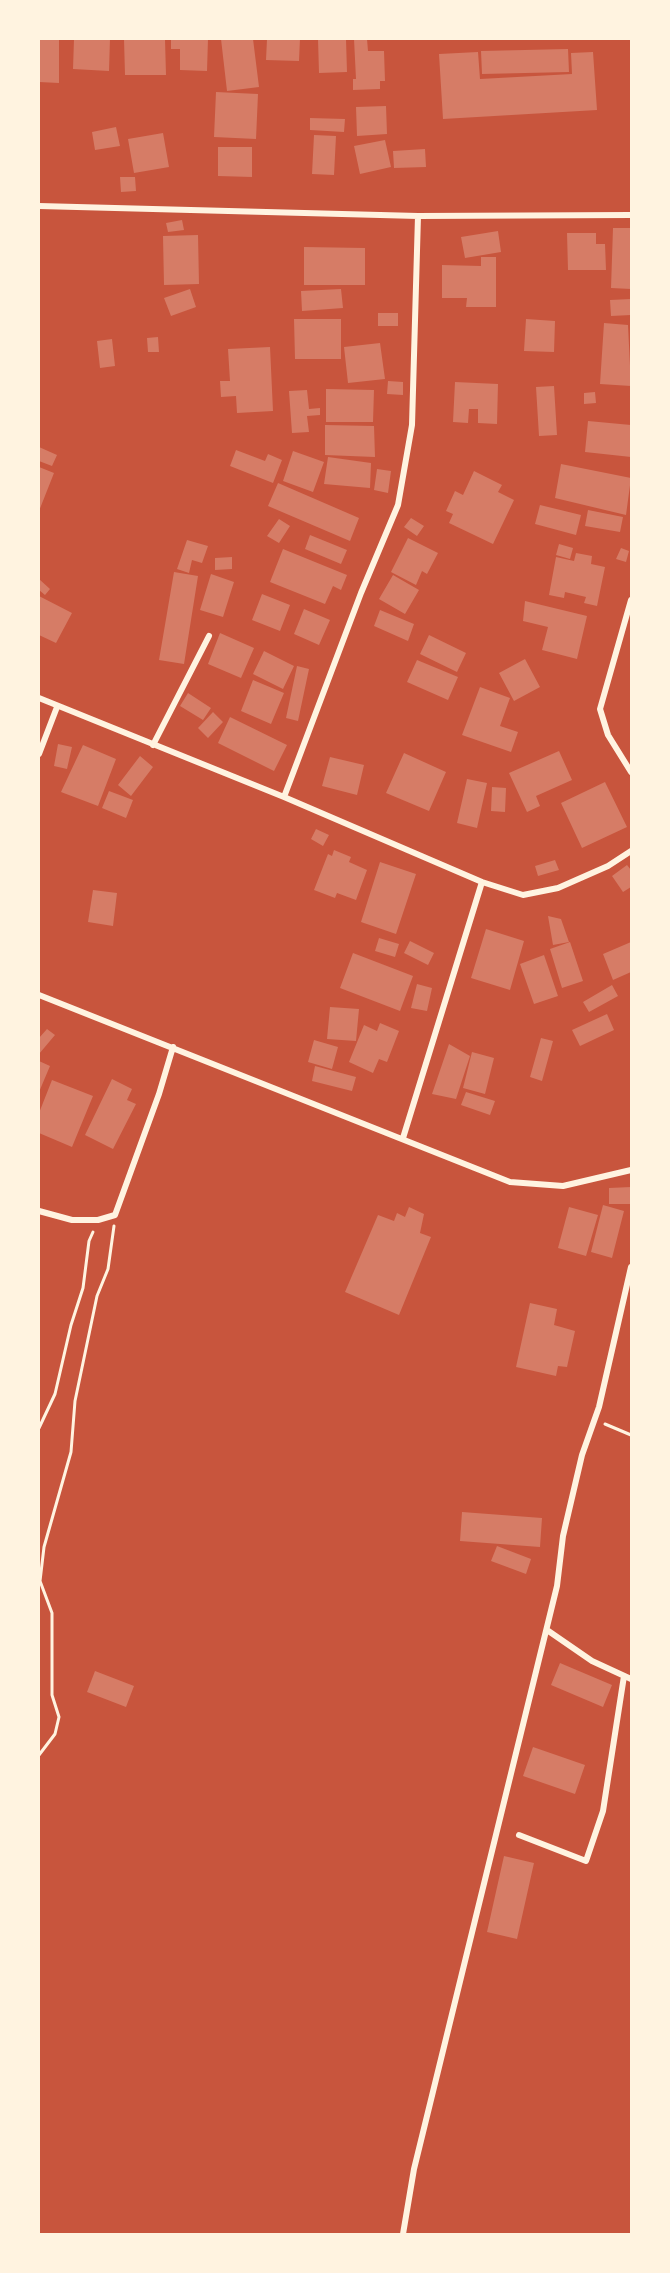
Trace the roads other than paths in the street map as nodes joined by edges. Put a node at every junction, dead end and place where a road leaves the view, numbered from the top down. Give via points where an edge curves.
1 (39, 206) edge
2 (631, 215) edge
3 (418, 216) junction
4 (631, 600) edge
5 (209, 636) dead end
6 (39, 698) edge
7 (57, 707) junction
8 (153, 745) junction
9 (39, 754) edge
10 (631, 772) edge
11 (284, 797) junction
12 (631, 851) edge
13 (482, 882) junction
14 (39, 995) edge
15 (173, 1047) junction
16 (403, 1138) junction
17 (631, 1170) edge
18 (39, 1211) edge
19 (631, 1267) edge
20 (546, 1630) junction
21 (627, 1678) edge
22 (519, 1835) dead end
23 (403, 2234) edge

1 - 3 street
2 - 3 street
3 - 11 street via 412,425 398,505
4 - 10 street via 600,709 608,735
5 - 8 street
6 - 7 street
7 - 8 street
7 - 9 street
8 - 11 street
11 - 13 street
12 - 13 street via 558,888 523,895
13 - 16 street
14 - 15 street
15 - 16 street
15 - 18 street via 115,1215 98,1220 72,1220
16 - 17 street via 510,1182 563,1186
19 - 20 street via 563,1536
20 - 21 street via 592,1661
20 - 23 street via 414,2169
21 - 22 street via 603,1810 586,1861

